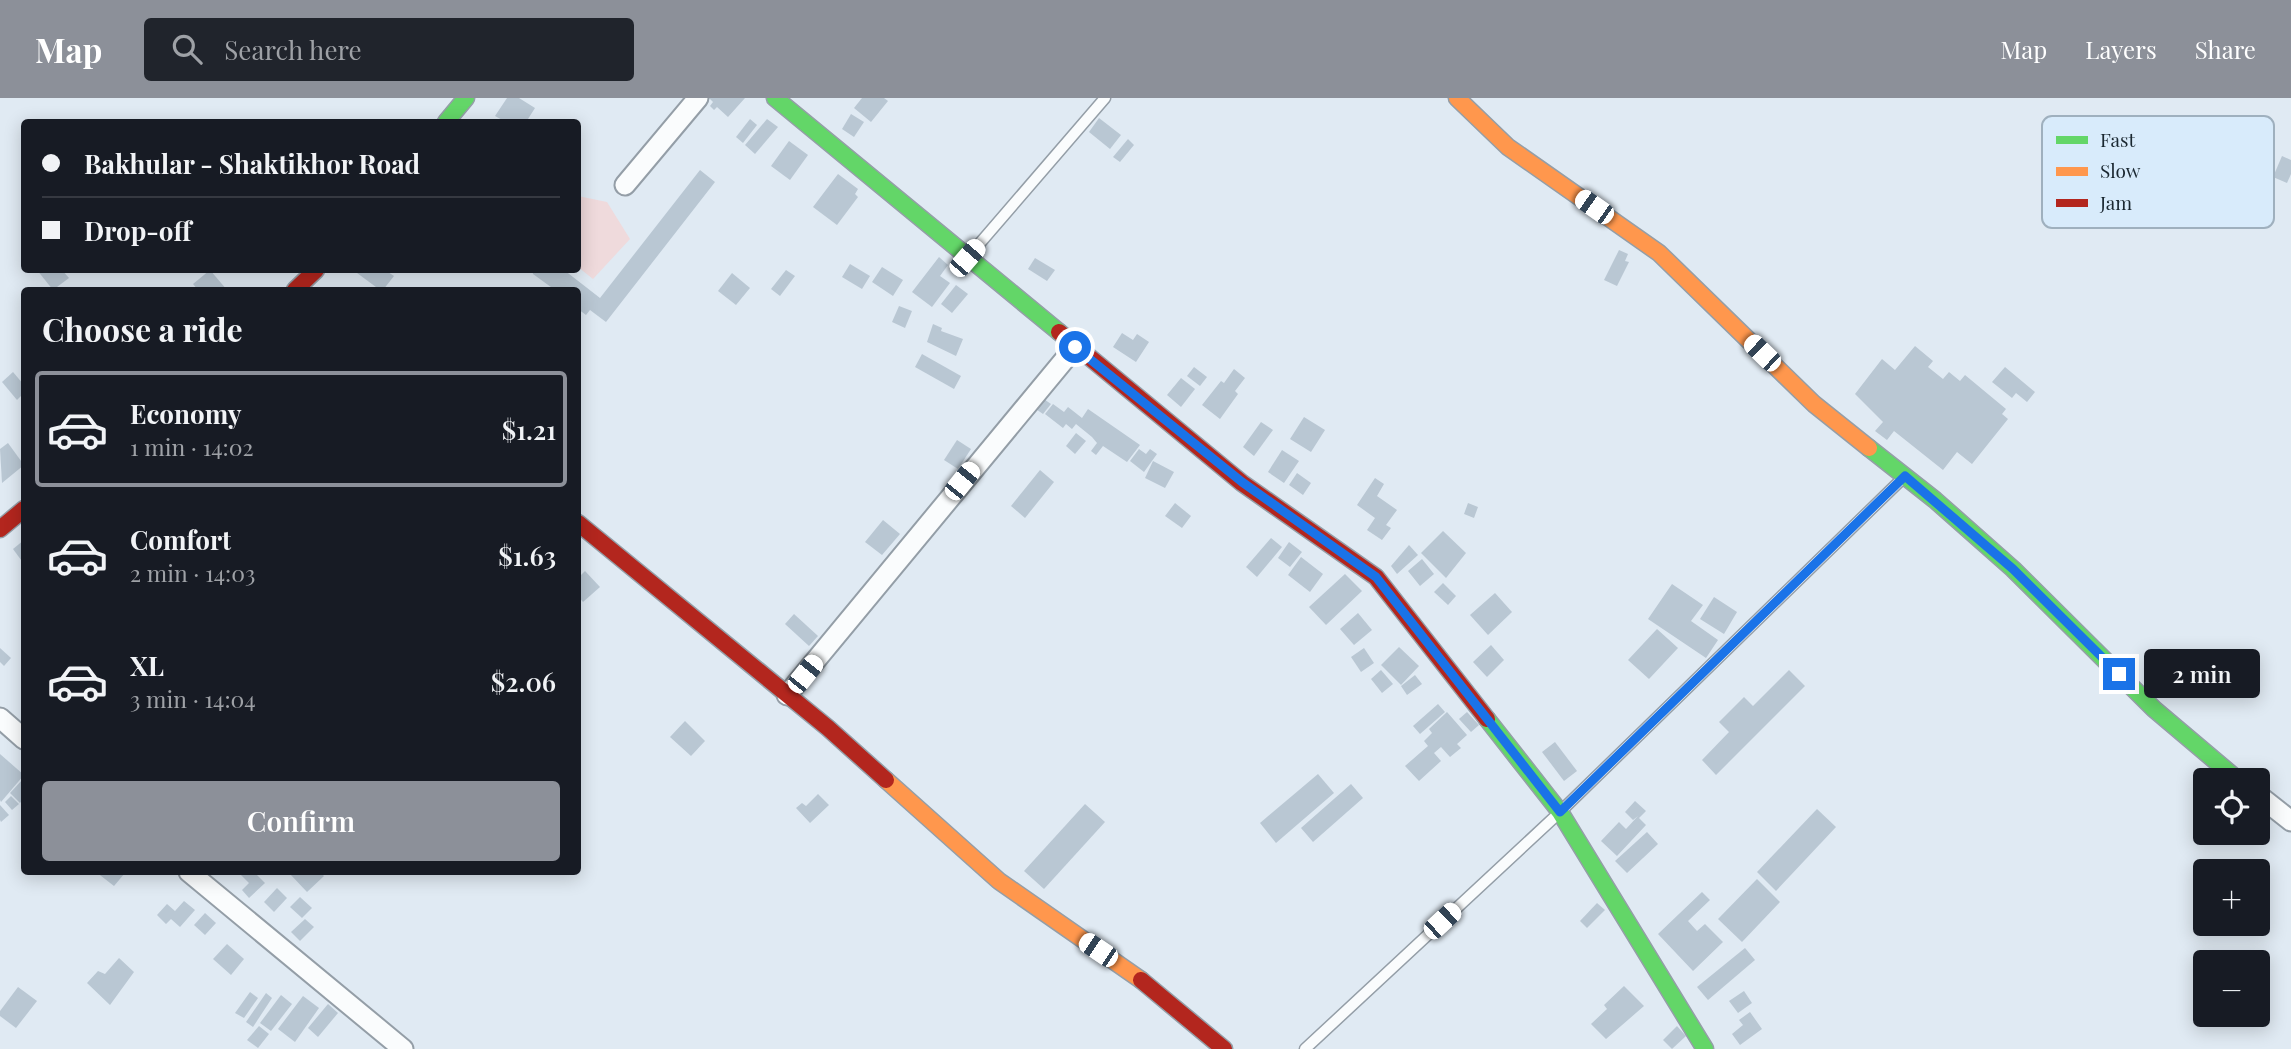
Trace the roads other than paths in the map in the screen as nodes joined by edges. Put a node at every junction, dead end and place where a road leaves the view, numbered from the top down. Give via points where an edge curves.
1 (466, 98) edge
2 (698, 98) edge
3 (775, 98) edge
4 (1105, 98) edge
5 (1457, 98) edge
6 (448, 119) edge
7 (625, 185) dead end
8 (967, 258) junction
9 (313, 273) edge
10 (298, 287) edge
11 (1075, 347) junction
12 (1905, 476) junction
13 (21, 512) edge
14 (581, 525) edge
15 (0, 529) edge
16 (787, 695) junction
17 (0, 718) edge
18 (21, 736) edge
19 (2224, 768) edge
20 (2270, 804) edge
21 (1560, 812) junction
22 (2291, 821) edge
23 (193, 875) edge
24 (404, 1049) edge
25 (1224, 1049) edge
26 (1305, 1049) edge
27 (1704, 1049) edge

1 - 6 street
2 - 7 street
3 - 8 street
4 - 8 lane
5 - 12 street via 1508,147 1659,253 1814,404
8 - 11 street
9 - 10 street
11 - 16 street
11 - 21 street via 1242,482 1376,577
12 - 19 street via 2013,569 2154,709
12 - 21 lane
13 - 15 street
14 - 16 street
16 - 25 street via 999,881 1138,978
17 - 18 street
20 - 22 street
21 - 26 lane
21 - 27 street
23 - 24 street

